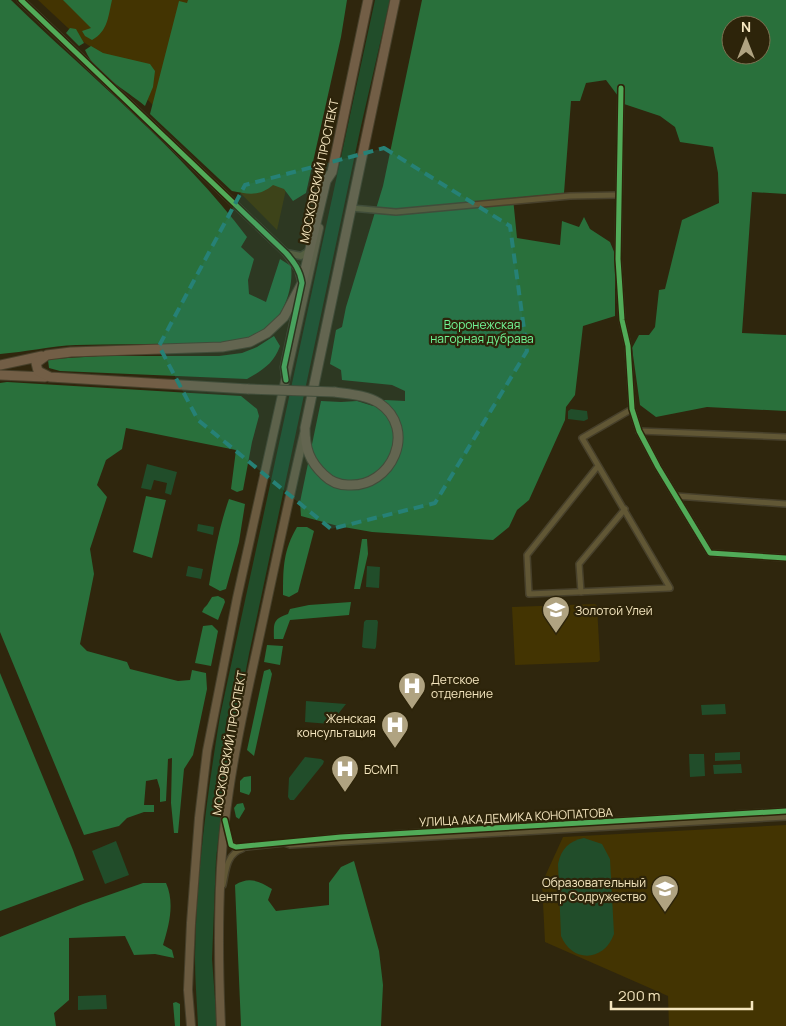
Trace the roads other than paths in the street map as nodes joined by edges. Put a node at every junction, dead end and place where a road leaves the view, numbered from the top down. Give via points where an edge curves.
1 (21, 0) edge
2 (368, 0) edge
3 (395, 0) edge
4 (621, 88) dead end
5 (332, 172) junction
6 (619, 196) junction
7 (351, 208) junction
8 (310, 250) junction
9 (286, 253) junction
10 (302, 282) junction
11 (47, 356) junction
12 (0, 365) edge
13 (0, 375) edge
14 (50, 377) junction
15 (286, 380) junction
16 (632, 409) junction
17 (305, 428) junction
18 (639, 430) junction
19 (786, 437) edge
20 (598, 466) junction
21 (676, 496) junction
22 (786, 504) edge
23 (625, 509) junction
24 (786, 558) edge
25 (582, 592) junction
26 (786, 811) edge
27 (786, 817) edge
28 (225, 820) junction
29 (281, 842) junction
30 (247, 847) junction
31 (221, 895) junction
32 (191, 1026) edge
33 (221, 1026) edge

1 - 9 street
2 - 5 highway, МОСКОВСКИЙ ПРОСПЕКТ
3 - 7 highway, МОСКОВСКИЙ ПРОСПЕКТ
4 - 6 street
5 - 8 highway via 326,181
5 - 15 main road, МОСКОВСКИЙ ПРОСПЕКТ
6 - 7 street via 570,196 396,212
6 - 16 street via 620,296 628,346
7 - 17 highway, МОСКОВСКИЙ ПРОСПЕКТ
8 - 9 street via 301,256
8 - 10 highway
9 - 10 street via 298,269
10 - 11 highway via 280,322 250,342 222,347 88,351
10 - 15 street via 284,367
11 - 12 highway
11 - 14 highway via 36,366 40,373
13 - 14 highway
14 - 17 highway, bridge via 335,392 370,399 388,412 396,427 394,456 387,469 374,479 360,485 342,485 327,478 311,460 306,447
15 - 32 main road, МОСКОВСКИЙ ПРОСПЕКТ via 237,598 207,751 191,923 188,990
16 - 18 street
16 - 20 street via 582,438
17 - 28 main road, МОСКОВСКИЙ ПРОСПЕКТ via 242,717
18 - 19 street
18 - 21 street
20 - 23 street
20 - 25 street via 527,555 529,594
21 - 22 street
21 - 24 street via 710,553
23 - 25 street via 579,564
23 - 25 street via 670,588
26 - 29 street, УЛИЦА АКАДЕМИКА КОНОПАТОВА
27 - 29 street, УЛИЦА АКАДЕМИКА КОНОПАТОВА via 319,844 290,845
28 - 30 street via 231,845
28 - 31 main road, МОСКОВСКИЙ ПРОСПЕКТ
29 - 30 street, УЛИЦА АКАДЕМИКА КОНОПАТОВА
30 - 31 street via 238,850 228,862
31 - 33 main road, МОСКОВСКИЙ ПРОСПЕКТ

